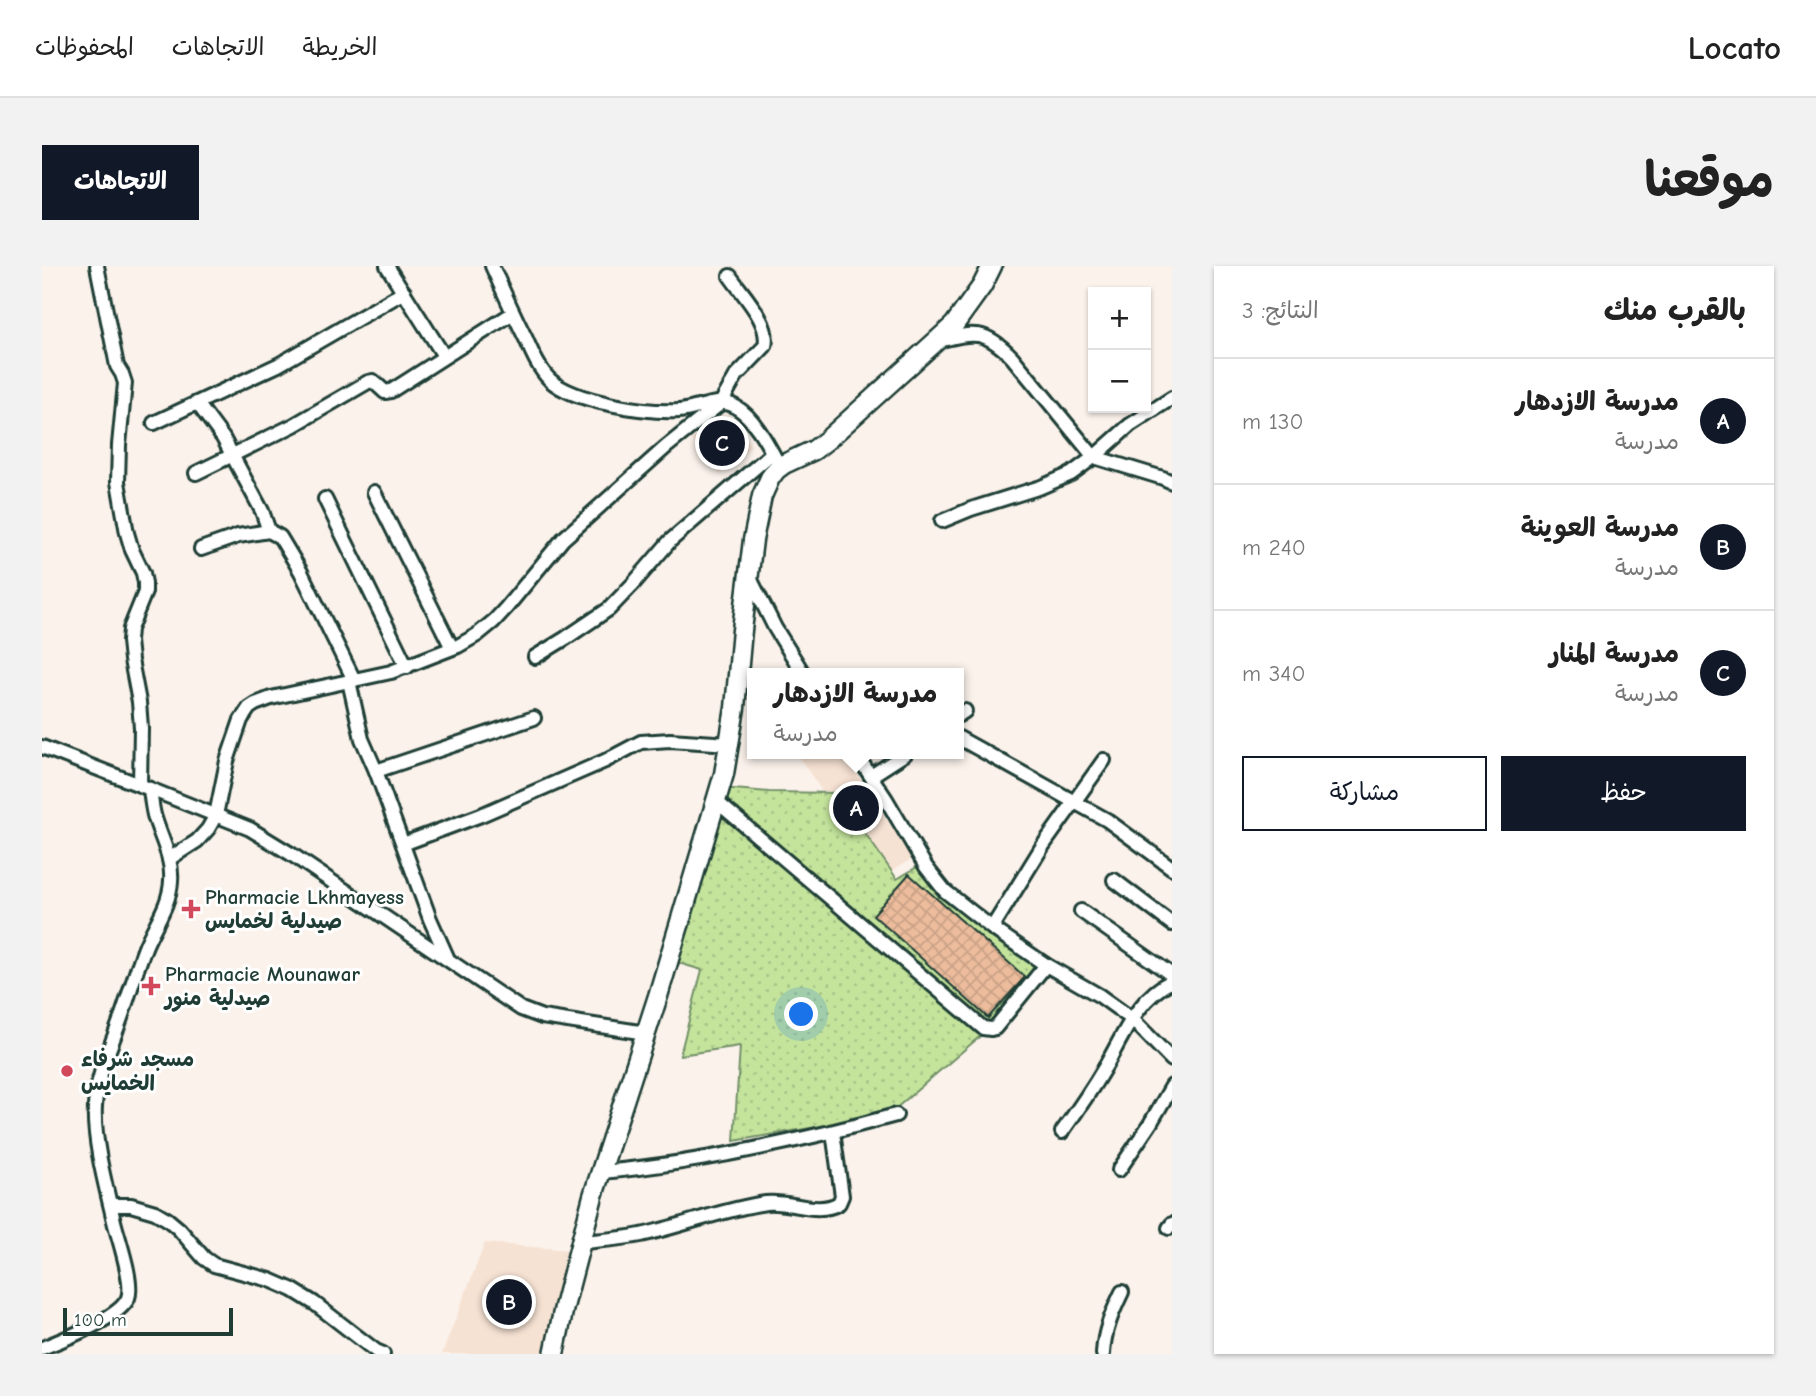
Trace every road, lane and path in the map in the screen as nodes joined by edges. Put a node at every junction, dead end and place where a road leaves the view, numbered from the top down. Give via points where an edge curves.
1 (97, 266) edge
2 (387, 266) edge
3 (492, 266) edge
4 (992, 266) edge
5 (730, 276) dead end
6 (404, 292) junction
7 (513, 313) junction
8 (937, 342) junction
9 (444, 356) junction
10 (1172, 398) edge
11 (197, 403) junction
12 (721, 403) junction
13 (154, 423) dead end
14 (233, 455) junction
15 (1094, 457) junction
16 (776, 460) junction
17 (196, 473) dead end
18 (1172, 482) edge
19 (374, 492) dead end
20 (325, 499) dead end
21 (942, 521) dead end
22 (269, 531) junction
23 (201, 549) dead end
24 (748, 574) junction
25 (452, 648) junction
26 (535, 657) dead end
27 (407, 667) junction
28 (800, 668) edge
29 (351, 681) junction
30 (534, 718) dead end
31 (964, 741) edge
32 (730, 744) junction
33 (42, 747) edge
34 (859, 759) edge
35 (897, 759) edge
36 (1104, 760) dead end
37 (376, 771) junction
38 (871, 776) junction
39 (145, 787) junction
40 (716, 801) junction
41 (1074, 801) junction
42 (216, 815) junction
43 (403, 844) junction
44 (169, 859) junction
45 (1172, 868) edge
46 (1114, 880) dead end
47 (1081, 912) dead end
48 (1172, 924) edge
49 (992, 928) junction
50 (448, 959) junction
51 (1046, 965) junction
52 (1172, 975) edge
53 (1172, 981) edge
54 (1132, 1019) junction
55 (646, 1033) junction
56 (1172, 1060) edge
57 (1172, 1086) edge
58 (895, 1115) dead end
59 (833, 1132) junction
60 (1062, 1132) dead end
61 (1119, 1170) dead end
62 (602, 1172) junction
63 (111, 1205) junction
64 (582, 1242) junction
65 (1122, 1292) dead end
66 (42, 1348) edge
67 (378, 1353) edge
68 (554, 1354) edge
69 (1103, 1354) edge

1 - 39 street via 117,366 125,383 118,469 121,499 145,583 129,642
2 - 6 street
3 - 7 street
4 - 8 street via 970,305
5 - 12 street via 763,324 766,340
6 - 9 street
6 - 11 street via 278,365
7 - 9 street
7 - 12 street via 543,372 565,390 601,402 659,411
8 - 15 street via 978,335 1000,345
8 - 16 street via 814,450
9 - 14 street via 391,391 368,382
10 - 15 street via 1130,425
11 - 13 street
11 - 14 street
12 - 16 street via 741,411
12 - 25 street via 563,539 494,621
14 - 17 street
14 - 22 street
15 - 18 street
15 - 21 street via 1041,487
16 - 24 street via 762,496
16 - 26 street via 670,541 609,609
19 - 25 street
20 - 27 street
22 - 23 street
22 - 29 street via 283,541 301,572
24 - 28 street
24 - 32 street
25 - 27 street
27 - 29 street
29 - 37 street via 362,738
29 - 42 street via 271,698 249,708 227,761
30 - 37 street
31 - 41 street
32 - 40 street
32 - 43 street via 641,742 481,815
33 - 39 street
34 - 38 street
35 - 38 street
36 - 41 street
37 - 43 street
38 - 49 street via 945,891
39 - 42 street
39 - 44 street
40 - 51 street via 983,1028 995,1027
40 - 55 street
41 - 45 street
41 - 49 street
42 - 44 street via 202,836
42 - 50 street via 291,854
43 - 50 street
44 - 63 street via 170,893 143,951 97,1085 94,1120
46 - 48 street
47 - 52 street
49 - 51 street
50 - 55 street via 521,1009 542,1017
51 - 54 street
53 - 54 street via 1153,993
54 - 56 street
54 - 60 street
55 - 62 street
57 - 61 street
58 - 59 street
59 - 62 street
59 - 64 street via 842,1196 833,1206 764,1203 643,1234
62 - 64 street
63 - 66 street via 129,1295 101,1321
63 - 67 street via 155,1212 214,1265 293,1290
64 - 68 street
65 - 69 street via 1110,1317

